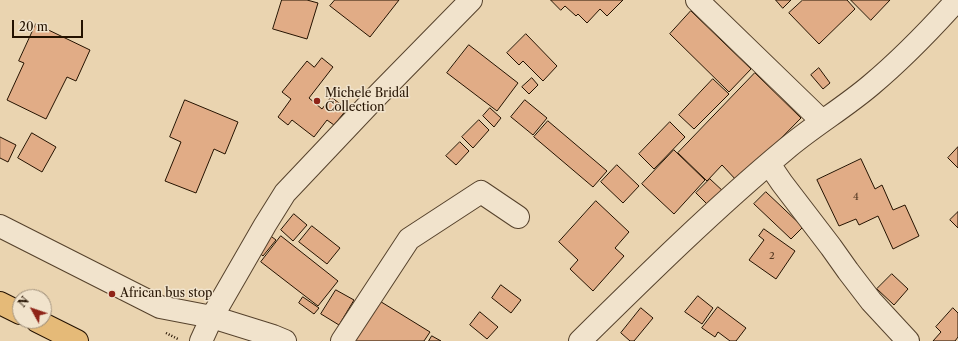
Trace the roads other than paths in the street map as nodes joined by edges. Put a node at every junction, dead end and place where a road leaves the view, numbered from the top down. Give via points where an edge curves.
1 (471, 0) edge
2 (697, 0) edge
3 (957, 0) edge
4 (822, 121) junction
5 (769, 164) junction
6 (518, 217) dead end
7 (0, 226) edge
8 (0, 302) edge
9 (12, 308) edge
10 (212, 317) junction
11 (52, 328) edge
12 (77, 341) edge
13 (201, 341) edge
14 (285, 341) edge
15 (342, 341) edge
16 (580, 341) edge
17 (908, 341) edge

1 - 10 street via 285,193
2 - 4 street
3 - 4 street via 918,42 876,81
4 - 5 street
5 - 16 street via 688,237
5 - 17 street via 871,301
6 - 15 street via 481,192 409,239
7 - 10 street via 160,307
8 - 9 highway
10 - 13 street
10 - 14 street
11 - 12 highway

